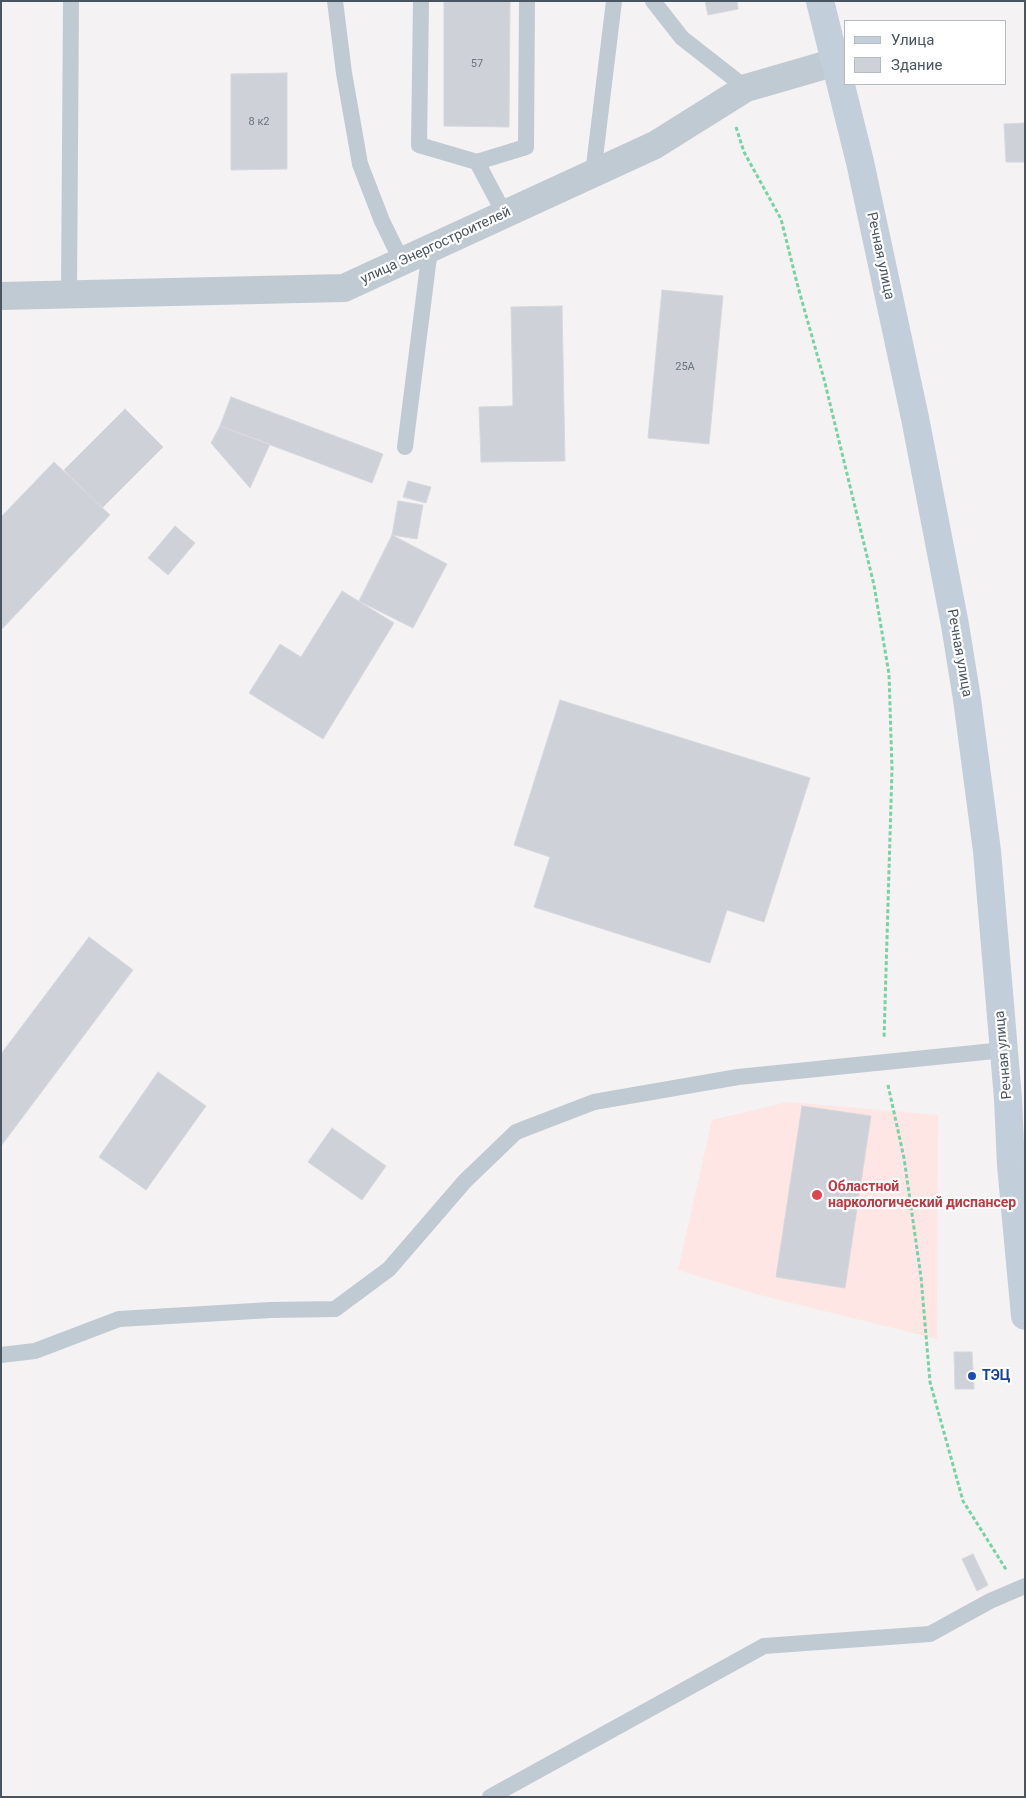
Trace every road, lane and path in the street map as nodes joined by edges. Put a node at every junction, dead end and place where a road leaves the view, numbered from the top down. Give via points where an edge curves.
1 (70, 1) edge
2 (334, 1) edge
3 (421, 1) edge
4 (527, 1) edge
5 (614, 1) edge
6 (654, 1) edge
7 (820, 1) edge
8 (836, 62) junction
9 (737, 93) junction
10 (477, 162) junction
11 (593, 174) junction
12 (505, 215) junction
13 (430, 249) junction
14 (402, 262) junction
15 (69, 294) junction
16 (1, 296) edge
17 (405, 447) dead end
18 (1004, 1050) junction
19 (883, 1062) junction
20 (1025, 1316) edge
21 (1, 1356) edge
22 (1022, 1588) edge
23 (490, 1797) edge

1 - 15 lane
2 - 14 lane via 360,164
3 - 10 lane via 419,145
4 - 10 lane via 526,147
5 - 11 lane
6 - 9 lane via 682,38
7 - 8 main road, Речная улица
8 - 9 street, улица Энергостроителей
8 - 18 main road, Речная улица via 860,162 955,625 987,851
9 - 11 street, улица Энергостроителей via 655,145
9 - 19 path via 744,152 781,219 826,388 874,585 889,674 892,769
10 - 12 lane
11 - 12 street, улица Энергостроителей
12 - 13 street, улица Энергостроителей
13 - 14 street, улица Энергостроителей
13 - 17 lane
14 - 15 street, улица Энергостроителей via 344,288
15 - 16 street, улица Энергостроителей
18 - 19 lane
18 - 20 main road, Речная улица
19 - 21 lane via 738,1077 594,1102 516,1132 465,1181 389,1269 336,1309 119,1319 35,1351
19 - 22 path via 904,1158 921,1277 930,1382 963,1501
22 - 23 lane via 990,1601 930,1634 764,1646

